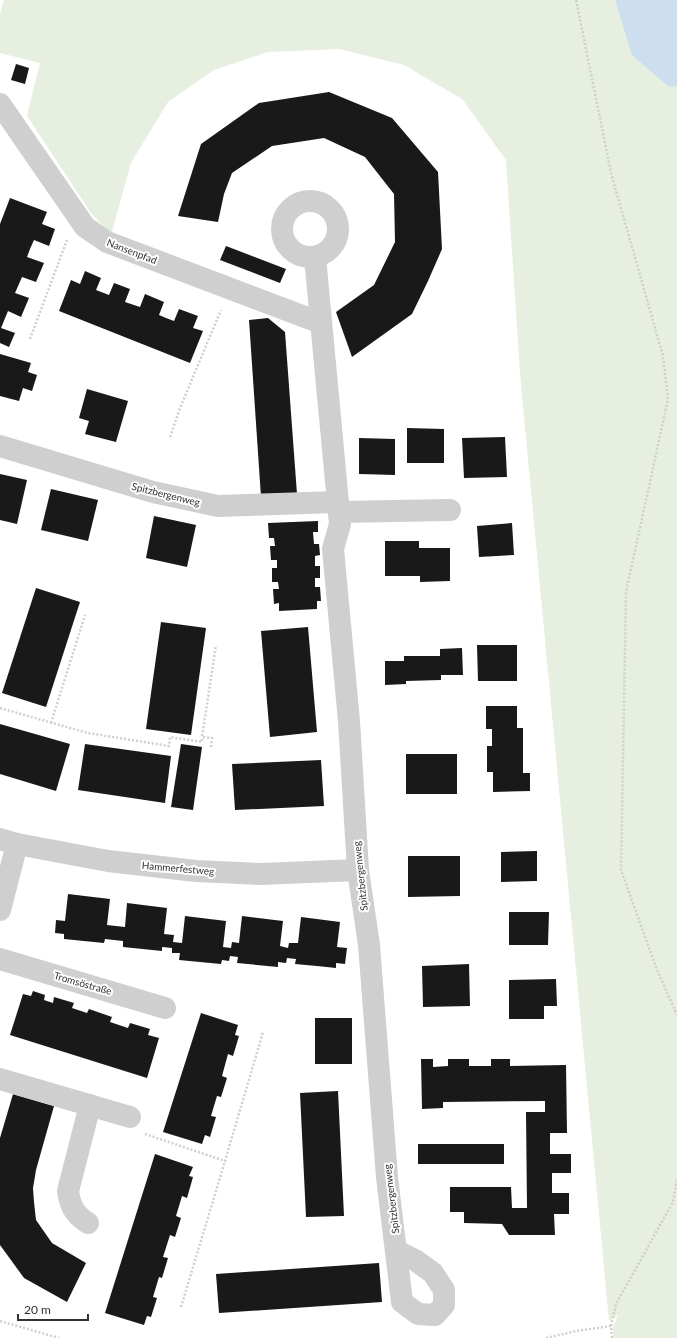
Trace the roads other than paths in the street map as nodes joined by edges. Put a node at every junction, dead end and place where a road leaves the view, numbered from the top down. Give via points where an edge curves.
1 (0, 104) edge
2 (315, 257) dead end
3 (322, 323) junction
4 (0, 446) edge
5 (338, 507) junction
6 (450, 510) dead end
7 (8, 841) edge
8 (358, 870) junction
9 (0, 910) edge
10 (0, 959) edge
11 (165, 1008) dead end
12 (0, 1079) edge
13 (90, 1105) junction
14 (130, 1117) road end
15 (88, 1223) dead end
16 (397, 1251) dead end

1 - 3 street, Nansenpfad via 93,234 107,242
2 - 3 street, Spitzbergenweg
3 - 5 street, Spitzbergenweg
4 - 5 street, Spitzbergenweg via 153,492 218,506
5 - 6 street
5 - 8 street, Spitzbergenweg via 340,524 333,549
7 - 8 street, Hammerfestweg via 108,861 196,871 261,874
7 - 9 street
8 - 16 street, Spitzbergenweg via 369,945 387,1177
10 - 11 street, Tromsöstraße
12 - 13 street
13 - 14 street
13 - 15 street via 68,1191 69,1203 77,1216

